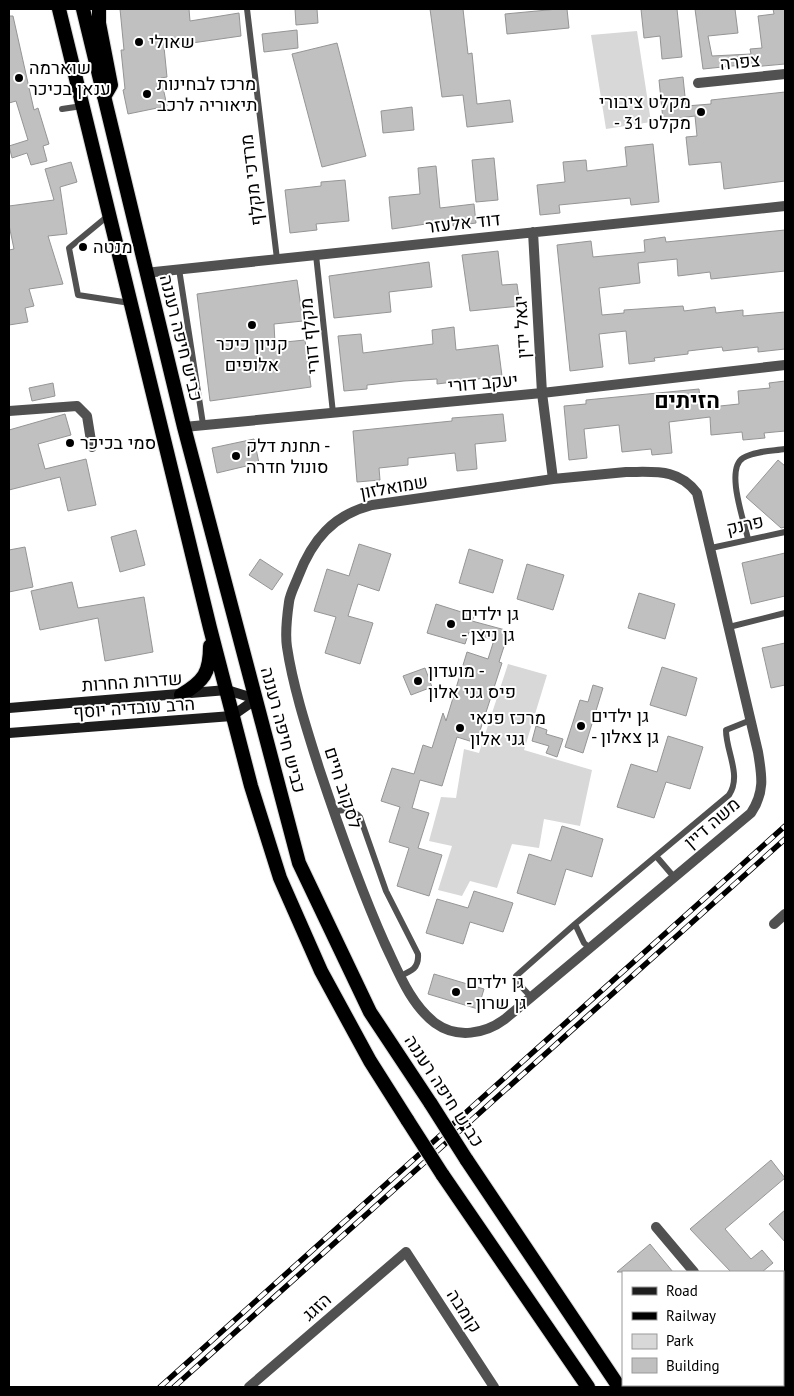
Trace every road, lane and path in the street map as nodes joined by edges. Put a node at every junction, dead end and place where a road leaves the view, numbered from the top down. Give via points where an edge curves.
1 (51, 9) edge
2 (58, 9) edge
3 (83, 9) edge
4 (99, 9) edge
5 (247, 9) edge
6 (62, 23) junction
7 (785, 74) edge
8 (698, 83) dead end
9 (104, 97) junction
10 (82, 106) junction
11 (62, 109) dead end
12 (785, 206) edge
13 (110, 215) junction
14 (532, 232) junction
15 (316, 255) junction
16 (277, 259) junction
17 (179, 270) junction
18 (145, 273) junction
19 (132, 303) junction
20 (785, 365) edge
21 (542, 394) junction
22 (9, 411) edge
23 (333, 413) junction
24 (204, 424) junction
25 (184, 427) junction
26 (92, 447) dead end
27 (785, 449) edge
28 (553, 479) junction
29 (785, 532) edge
30 (748, 539) junction
31 (711, 548) junction
32 (289, 601) joint
33 (785, 613) edge
34 (729, 627) junction
35 (210, 628) junction
36 (226, 690) junction
37 (181, 695) junction
38 (256, 699) junction
39 (9, 708) edge
40 (232, 716) junction
41 (751, 720) junction
42 (9, 733) edge
43 (333, 812) junction
44 (656, 856) junction
45 (674, 877) junction
46 (785, 914) edge
47 (575, 924) junction
48 (774, 924) dead end
49 (590, 948) junction
50 (400, 976) junction
51 (531, 997) junction
52 (656, 1227) dead end
53 (406, 1252) joint
54 (693, 1271) edge
55 (250, 1387) edge
56 (494, 1387) edge
57 (588, 1387) edge
58 (619, 1387) edge

1 - 6 highway
2 - 6 highway
3 - 9 highway, כביש חיפה רעננה
4 - 9 highway via 111,86
5 - 16 lane, מרדכי מקלף
6 - 10 highway
7 - 8 street, צפרה
9 - 18 highway, כביש חיפה רעננה
10 - 11 lane
10 - 13 highway
12 - 14 street, דוד אלעזר
13 - 19 highway
13 - 19 lane via 69,248 78,295
14 - 15 street, דוד אלעזר
14 - 21 street, יגאל ידין
15 - 16 street, דוד אלעזר
15 - 23 lane, מקלף דורי
16 - 17 street, דוד אלעזר
17 - 18 street, דוד אלעזר
17 - 24 lane
18 - 25 highway, כביש חיפה רעננה
19 - 35 highway
20 - 21 street, יעקב דורי
21 - 23 street, יעקב דורי
21 - 28 street, יגאל ידין
22 - 26 street via 77,406 87,416
23 - 24 street, יעקב דורי
24 - 25 street, יעקב דורי
25 - 38 highway, כביש חיפה רעננה
27 - 30 lane via 752,454 742,459 735,469
28 - 31 street, משה דיין via 652,472 674,474 688,481 697,493
28 - 32 street, שמואלזון via 355,509 320,534 306,557
29 - 30 lane, פרנק
30 - 31 lane, פרנק
31 - 34 street, משה דיין
32 - 43 street, לסקוב חיים via 287,646
33 - 34 lane
34 - 41 street, משה דיין
35 - 36 highway
35 - 37 highway via 210,663 205,675 196,686
36 - 37 main road, שדרות החרות
36 - 38 main road, שדרות החרות
36 - 40 highway
37 - 39 main road, שדרות החרות
38 - 40 main road
38 - 58 highway, כביש חיפה רעננה, bridge via 300,863 370,1012
40 - 42 main road, הרב עובדיה יוסף
40 - 57 highway, bridge via 250,786 280,878 321,971 370,1062 442,1174
41 - 44 lane via 726,730 734,778 734,787 729,795
41 - 45 street, משה דיין via 762,779 758,801 750,813
43 - 50 street, לסקוב חיים via 356,880
43 - 50 lane via 345,809 360,818 386,891 418,954 414,970
44 - 45 lane
44 - 47 lane
45 - 49 street, משה דיין
46 - 48 street
47 - 49 lane
47 - 51 lane via 516,976
49 - 51 street, משה דיין
50 - 51 street, משה דיין via 426,1015 437,1025 459,1032 474,1034 491,1029
52 - 54 street
53 - 55 street, הזגג
53 - 56 street, קומבה

